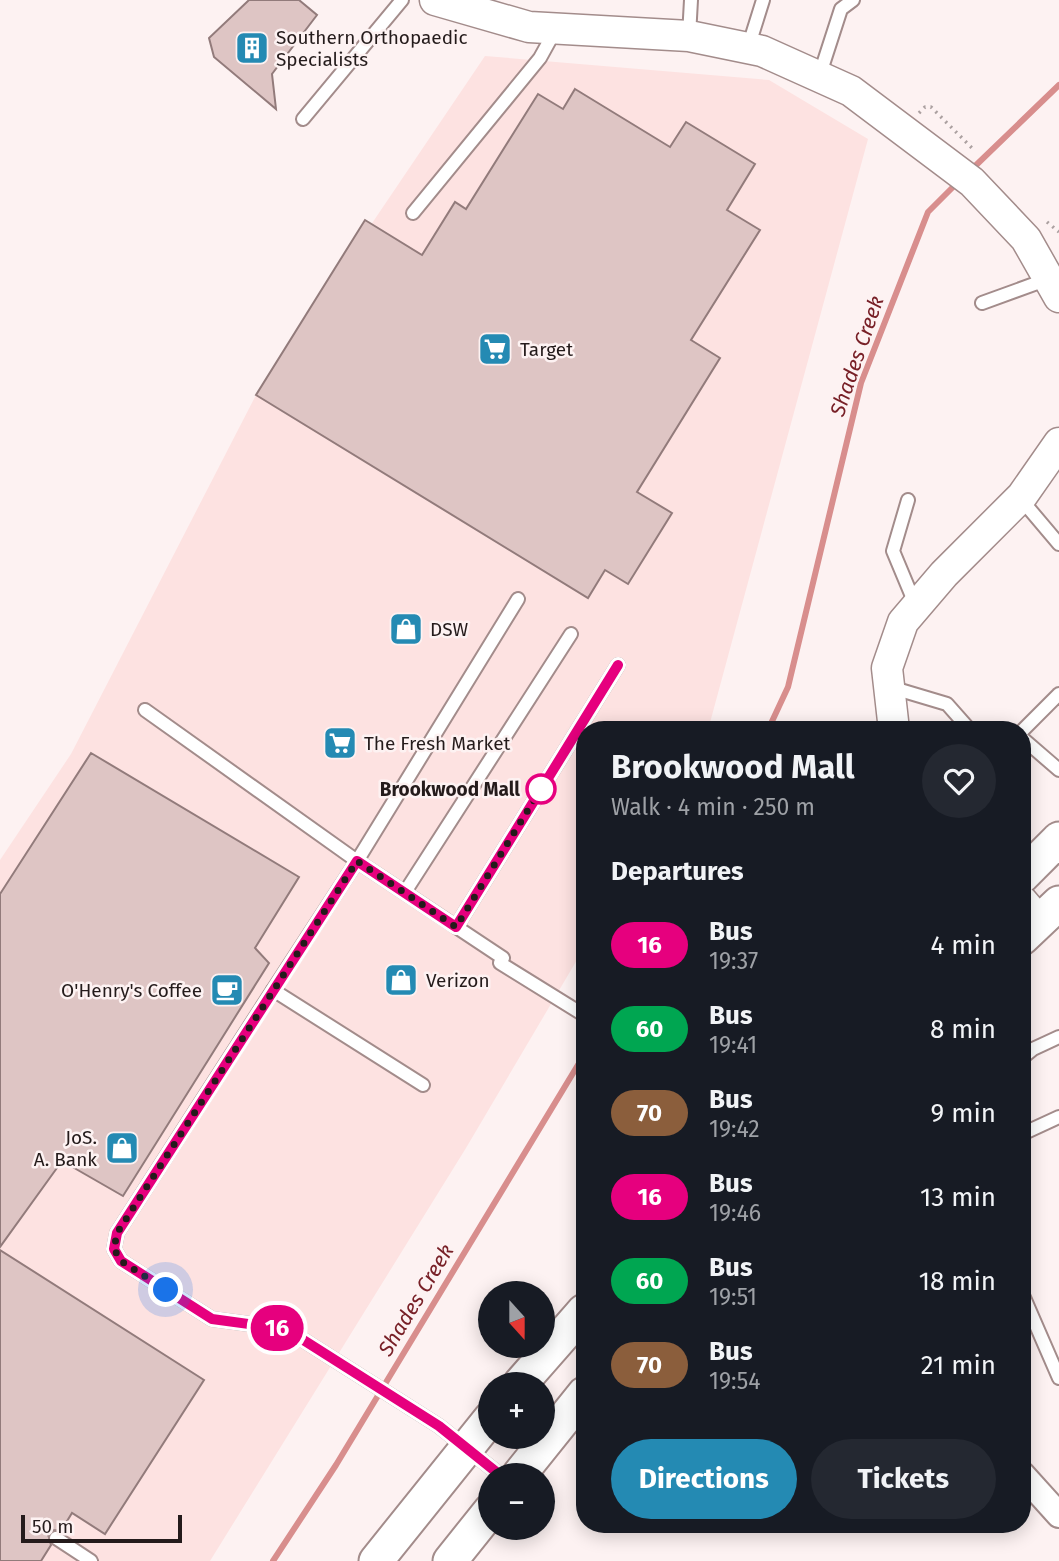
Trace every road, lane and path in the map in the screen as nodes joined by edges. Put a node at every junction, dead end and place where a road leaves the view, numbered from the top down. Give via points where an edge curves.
1 (402, 0) edge
2 (435, 0) edge
3 (691, 0) edge
4 (763, 0) edge
5 (853, 0) edge
6 (556, 29) junction
7 (690, 36) junction
8 (748, 48) junction
9 (819, 77) junction
10 (935, 111) dead end
11 (303, 119) dead end
12 (913, 120) junction
13 (413, 213) dead end
14 (1054, 288) edge
15 (982, 303) dead end
16 (1059, 443) edge
17 (1020, 498) junction
18 (908, 500) dead end
19 (1059, 544) edge
20 (518, 599) dead end
21 (917, 606) junction
22 (571, 634) dead end
23 (618, 665) dead end
24 (889, 687) junction
25 (1059, 694) edge
26 (145, 710) dead end
27 (583, 721) edge
28 (893, 721) edge
29 (962, 721) edge
30 (1031, 722) edge
31 (576, 733) edge
32 (1031, 746) edge
33 (1059, 770) edge
34 (1059, 838) edge
35 (1031, 843) edge
36 (357, 861) junction
37 (1031, 867) edge
38 (405, 892) junction
39 (456, 927) junction
40 (272, 990) junction
41 (576, 1010) edge
42 (1059, 1037) edge
43 (1031, 1051) edge
44 (423, 1084) dead end
45 (1059, 1117) edge
46 (1031, 1130) edge
47 (1031, 1314) edge
48 (576, 1320) edge
49 (531, 1372) edge
50 (1059, 1378) edge
51 (576, 1404) edge
52 (478, 1433) edge
53 (465, 1448) junction
54 (484, 1463) edge
55 (529, 1463) edge
56 (1031, 1484) edge
57 (1059, 1515) edge
58 (478, 1526) edge
59 (56, 1538) dead end
60 (91, 1561) edge
61 (376, 1561) edge
62 (450, 1561) edge

1 - 11 lane
2 - 6 street via 529,27
3 - 7 lane
4 - 8 lane
5 - 9 lane via 841,9
6 - 7 street
6 - 13 lane via 540,58
7 - 8 street
8 - 9 street
9 - 12 street
10 - 12 path via 929,106
12 - 14 street via 1026,239
14 - 15 lane
16 - 17 street
17 - 19 lane
17 - 21 street
18 - 21 lane via 893,551
20 - 36 lane
21 - 24 street via 903,622 887,668
22 - 38 lane
23 - 27 lane
24 - 28 street
24 - 29 lane via 947,704
25 - 30 lane
26 - 36 lane
31 - 39 lane
32 - 33 lane
34 - 35 main road
34 - 37 main road
36 - 38 lane
36 - 40 lane
38 - 39 lane
39 - 41 lane
40 - 44 lane
40 - 53 lane via 117,1233 114,1249 121,1261 212,1319 286,1329 418,1412
42 - 43 lane
45 - 46 lane
47 - 50 lane
48 - 49 main road
51 - 55 main road
52 - 53 main road
53 - 54 lane
53 - 61 main road
56 - 57 street
58 - 62 main road
59 - 60 lane

